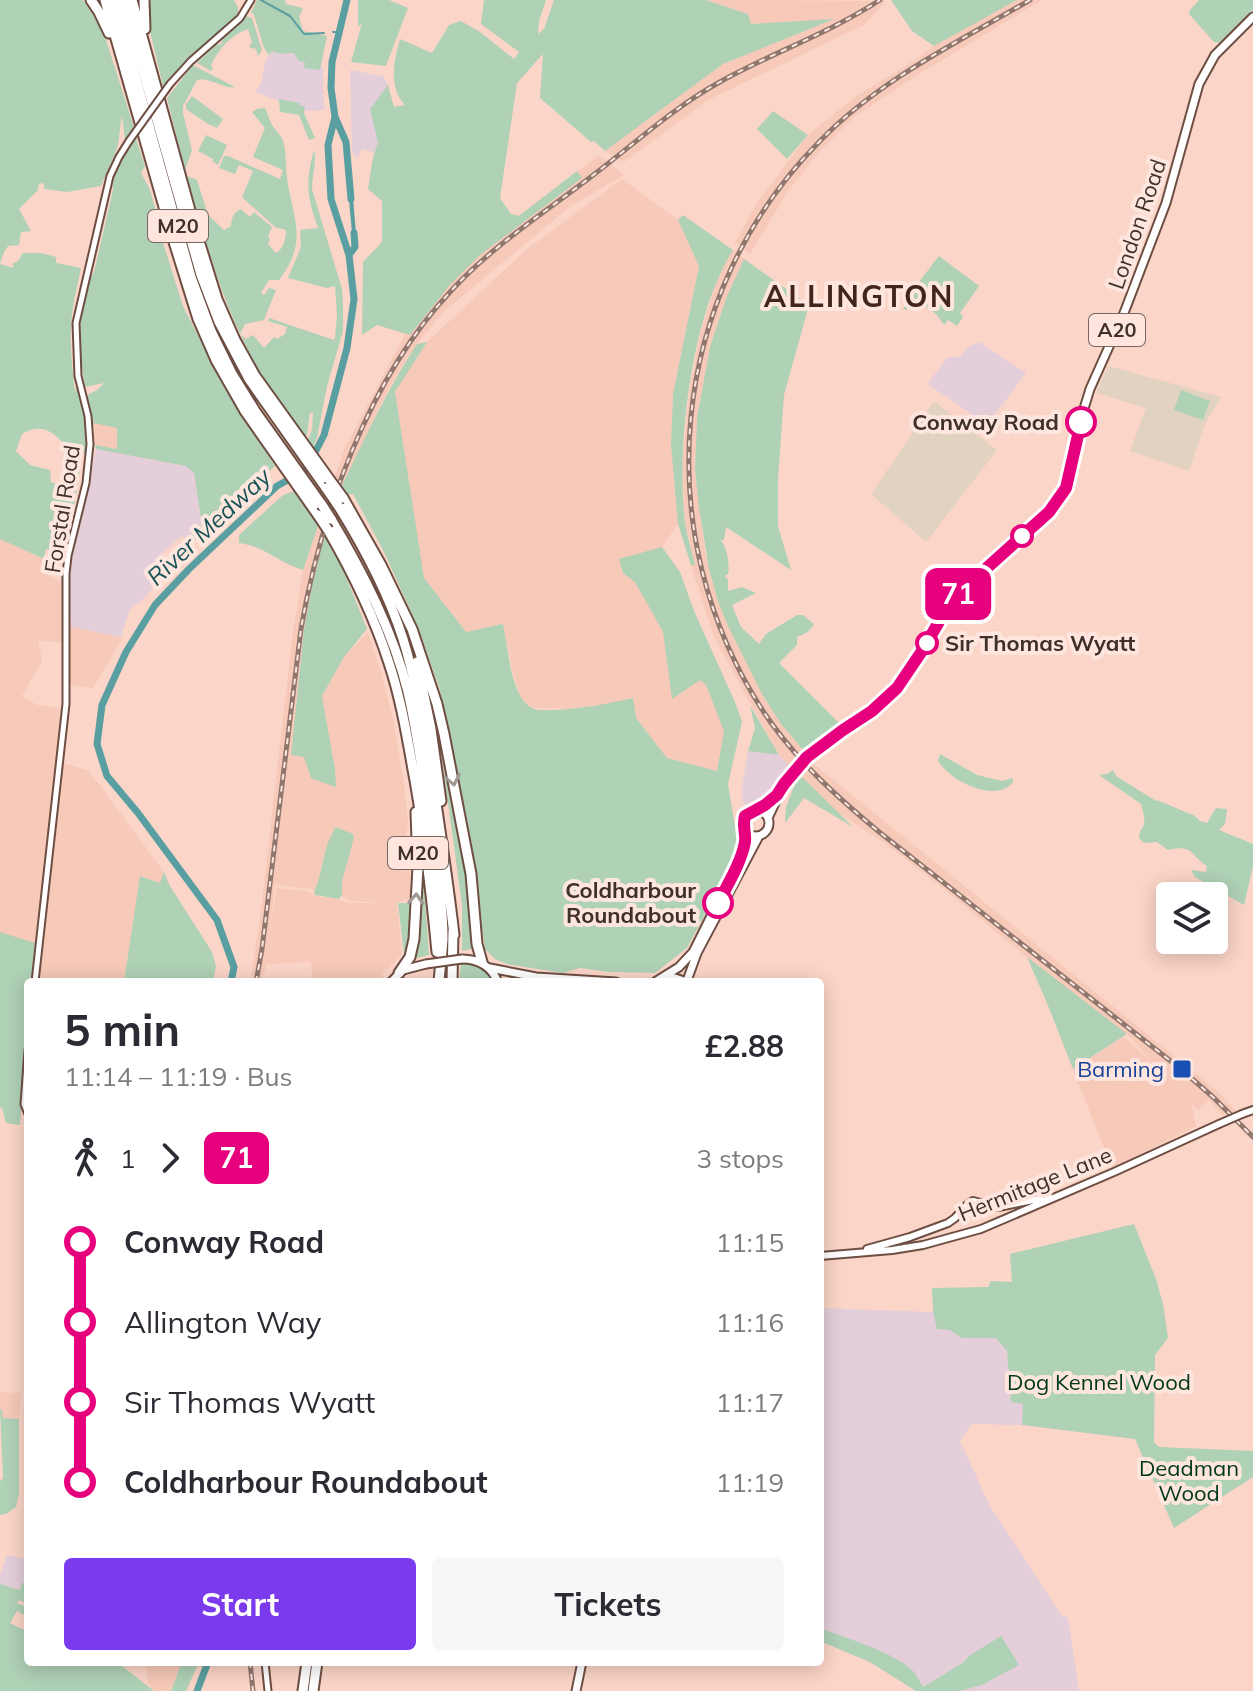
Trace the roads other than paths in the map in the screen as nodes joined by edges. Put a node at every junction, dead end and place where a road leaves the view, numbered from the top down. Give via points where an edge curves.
1 (91, 0) edge
2 (105, 0) edge
3 (114, 0) edge
4 (123, 0) edge
5 (132, 0) edge
6 (144, 0) edge
7 (251, 0) edge
8 (1253, 17) edge
9 (159, 95) junction
10 (132, 97) junction
11 (286, 427) junction
12 (270, 441) junction
13 (341, 503) junction
14 (318, 507) junction
15 (388, 580) junction
16 (406, 729) junction
17 (777, 795) junction
18 (756, 810) junction
19 (768, 818) junction
20 (745, 831) junction
21 (759, 836) junction
22 (454, 935) junction
23 (486, 965) junction
24 (399, 973) junction
25 (35, 978) edge
26 (395, 978) edge
27 (439, 978) edge
28 (452, 978) edge
29 (495, 978) edge
30 (552, 978) edge
31 (662, 978) edge
32 (688, 978) edge
33 (1253, 1110) edge
34 (1064, 1194) junction
35 (852, 1253) junction
36 (824, 1256) edge
37 (265, 1666) edge
38 (306, 1666) edge
39 (316, 1666) edge
40 (581, 1666) edge
41 (268, 1691) edge
42 (303, 1691) edge
43 (313, 1691) edge
44 (576, 1691) edge

1 - 10 highway, M20
2 - 10 highway, M20
3 - 12 highway, M20 via 191,277 211,331
4 - 11 highway, M20 via 201,275 233,351
5 - 9 highway, M20
6 - 9 highway, M20
7 - 25 street, Forstal Road, bridge via 240,18 170,84 119,157 76,323 78,376 90,444 66,574 67,701
8 - 17 main road, London Road / A20 via 1215,55 1199,84 1166,203 1090,389 1066,488 1049,512 960,592 897,688 807,757
9 - 11 highway, M20 via 217,299
10 - 12 highway, M20 via 198,319 224,376
11 - 13 highway, M20, bridge
12 - 14 highway, M20
13 - 15 highway, M20
13 - 22 highway, M20 via 378,576 410,663
14 - 16 highway, M20, bridge via 374,620
14 - 27 highway, M20, bridge via 331,519 380,612 407,690 441,906
15 - 22 highway, M20 via 426,698
15 -> 23 highway, M20 via 412,629 440,719 471,874 477,944
24 -> 16 highway, M20 via 413,945 418,867
16 - 27 highway, M20 via 431,882
17 - 18 main road, A20
17 - 19 main road, A20
18 - 19 main road
18 - 20 main road via 744,819
19 - 21 main road via 767,831
20 - 21 main road
20 - 31 main road via 741,856 693,952
21 - 32 main road
22 - 28 highway, M20
23 - 24 main road, bridge via 462,959
23 - 29 main road
23 - 30 main road
24 - 26 main road
33 - 34 main road, Hermitage Lane, bridge
34 - 35 main road, Hermitage Lane via 981,1229 892,1250
34 - 35 main road via 998,1207 973,1201 948,1223
35 - 36 main road, Hermitage Lane
37 - 41 street
38 - 42 highway
39 - 43 highway
40 - 44 main road

